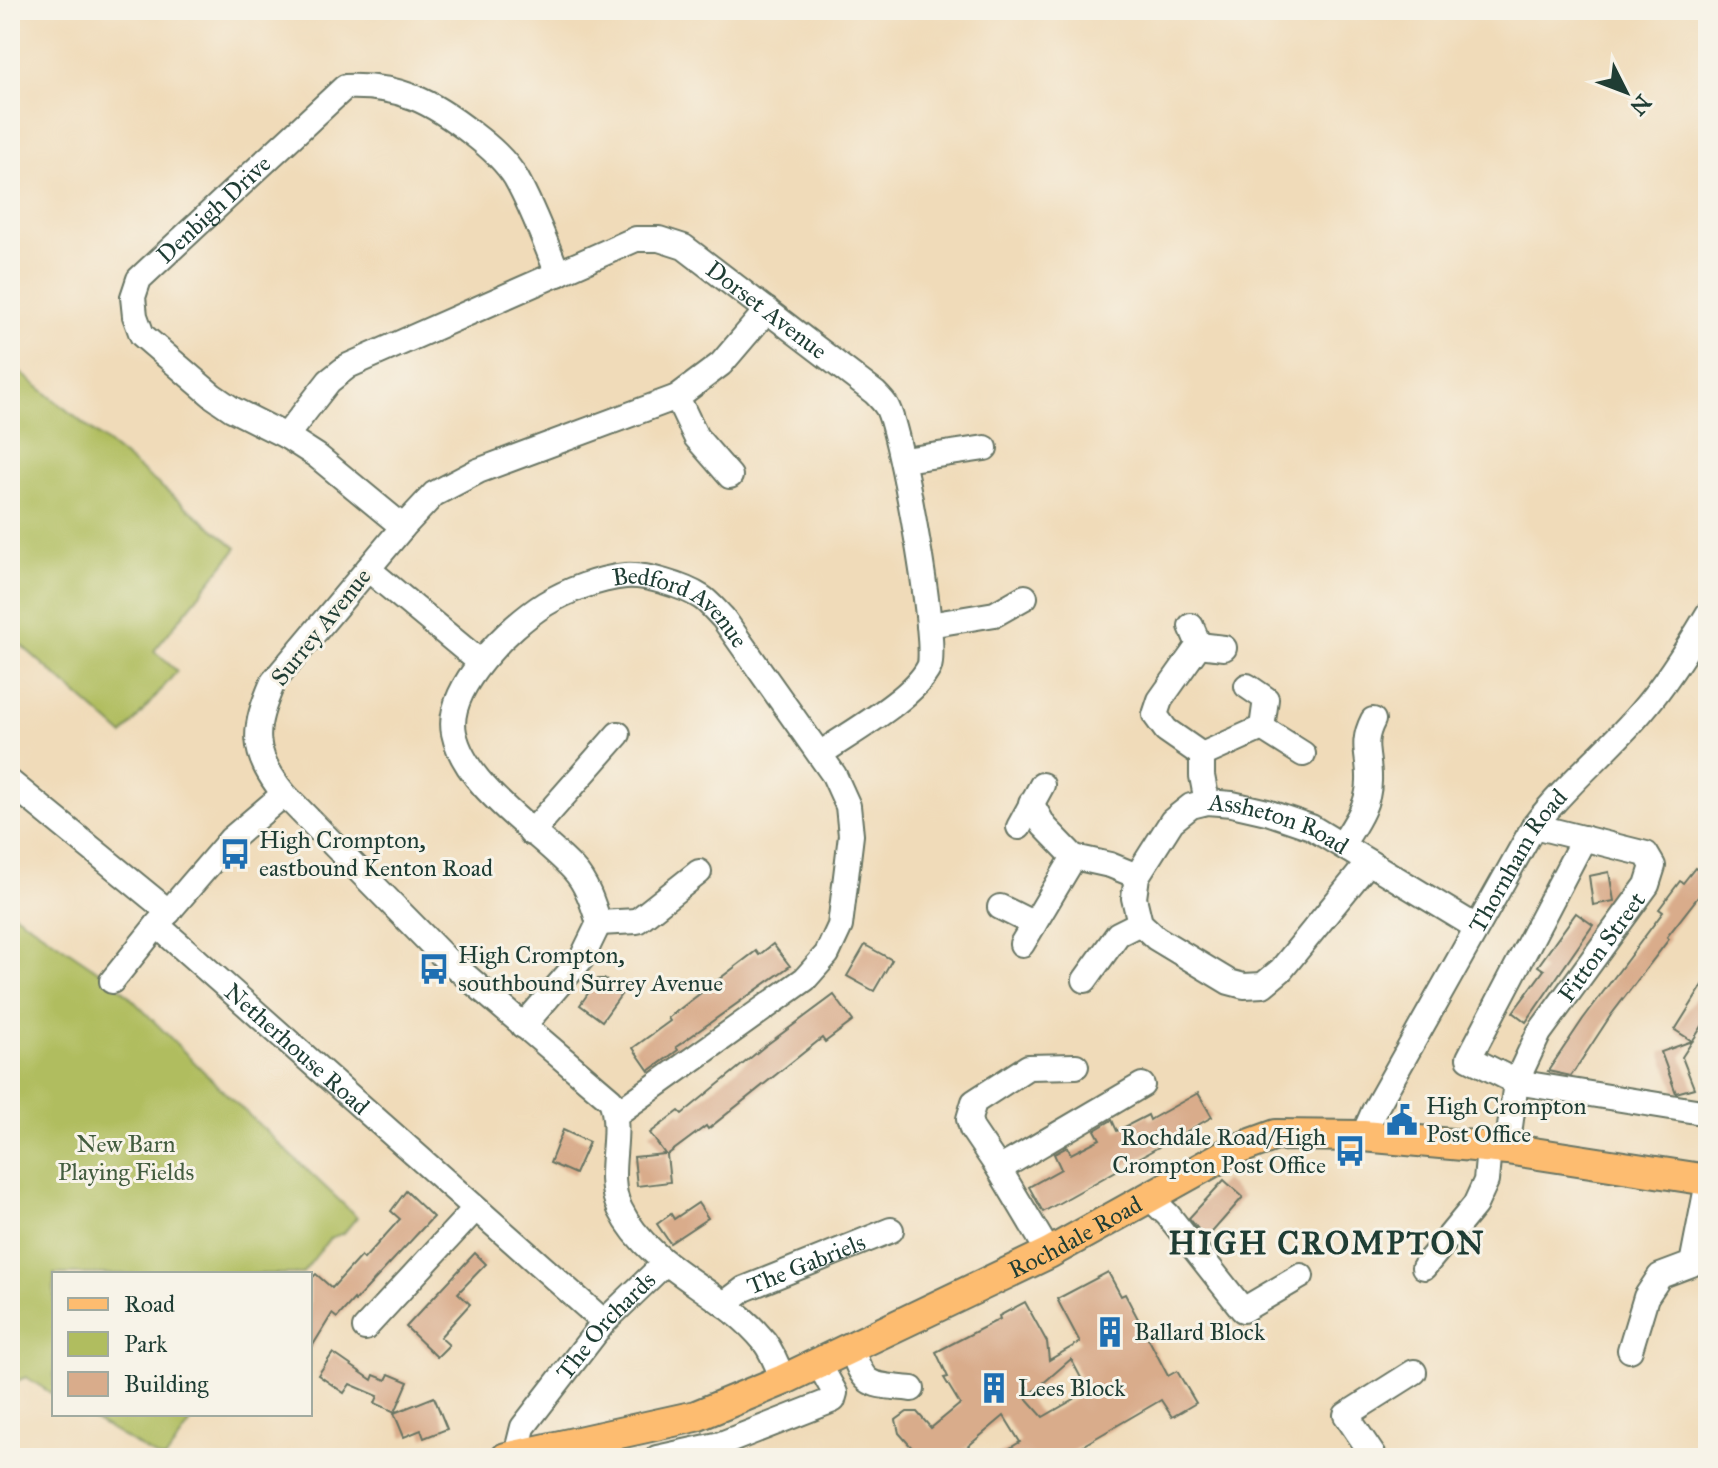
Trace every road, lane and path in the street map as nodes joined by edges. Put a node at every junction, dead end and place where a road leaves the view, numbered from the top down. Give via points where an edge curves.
1 (558, 274) junction
2 (767, 310) junction
3 (677, 397) junction
4 (286, 436) junction
5 (985, 448) dead end
6 (904, 460) junction
7 (730, 476) dead end
8 (403, 527) junction
9 (368, 569) junction
10 (1025, 597) dead end
11 (1708, 614) edge
12 (929, 625) junction
13 (1224, 648) dead end
14 (480, 662) junction
15 (1247, 686) dead end
16 (1373, 720) dead end
17 (1262, 728) junction
18 (618, 734) dead end
19 (820, 754) junction
20 (1303, 754) dead end
21 (1202, 755) junction
22 (10, 782) edge
23 (284, 794) junction
24 (1207, 802) junction
25 (1534, 826) junction
26 (1019, 827) dead end
27 (531, 833) junction
28 (1584, 838) junction
29 (1342, 845) junction
30 (1074, 857) junction
31 (1368, 863) junction
32 (699, 872) dead end
33 (1137, 876) junction
34 (1000, 907) dead end
35 (163, 918) junction
36 (599, 923) junction
37 (1140, 923) junction
38 (1476, 927) junction
39 (1085, 980) dead end
40 (112, 981) dead end
41 (523, 1026) junction
42 (1076, 1066) dead end
43 (1516, 1082) junction
44 (1142, 1085) dead end
45 (1708, 1113) edge
46 (616, 1114) junction
47 (1363, 1136) junction
48 (1498, 1149) junction
49 (999, 1169) junction
50 (1708, 1181) edge
51 (1149, 1197) junction
52 (475, 1209) junction
53 (891, 1230) dead end
54 (1049, 1253) junction
55 (665, 1263) junction
56 (1424, 1267) dead end
57 (1301, 1276) dead end
58 (724, 1304) junction
59 (604, 1322) junction
60 (365, 1328) dead end
61 (852, 1348) junction
62 (1630, 1350) dead end
63 (819, 1364) junction
64 (1414, 1372) dead end
65 (783, 1380) junction
66 (912, 1389) dead end
67 (523, 1455) edge
68 (657, 1458) edge
69 (1375, 1458) edge

1 - 2 street, Dorset Avenue via 636,239 659,239 684,247
1 - 4 street, Dorset Avenue via 348,366 329,381
1 - 4 street, Denbigh Drive via 516,177 498,154 443,111 408,93 345,87 139,279 133,297 142,335 232,409
2 - 3 street, Surrey Avenue via 721,364
2 - 6 street, Dorset Avenue via 875,393 887,407
3 - 7 street via 696,437
3 - 8 street, Surrey Avenue via 478,471 434,494
4 - 8 street, Denbigh Drive
5 - 6 street
6 - 12 street, Dorset Avenue
8 - 9 street, Surrey Avenue
9 - 14 street
9 - 23 street, Surrey Avenue via 273,682 260,712 257,743 270,777
10 - 12 street via 995,614
11 - 25 street, Thornham Road via 1641,713
12 - 19 street, Dorset Avenue via 932,663 918,685
13 - 21 street via 1195,636 1155,715 1166,730
14 - 19 street, Bedford Avenue via 545,604 588,584 628,576 668,583 702,597 723,618
14 - 27 street, Bedford Avenue via 460,696 453,728 459,753
15 - 17 street via 1266,699
16 - 29 street via 1365,735 1366,804
17 - 20 street
17 - 21 street
18 - 27 street
19 - 46 street, Bedford Avenue via 848,806 851,835 840,926 827,954 805,979
21 - 24 street
22 - 35 street, Netherhouse Road
23 - 35 street via 230,840
23 - 41 street, Surrey Avenue via 445,958
24 - 29 street, Assheton Road via 1267,812
24 - 33 street, Assheton Road via 1191,806 1172,821
25 - 28 street, Fitton Street
25 - 38 street, Thornham Road
26 - 30 street via 1037,794 1044,826
27 - 36 street, Bedford Avenue via 574,870
28 - 43 street via 1469,1058
28 - 43 street, Fitton Street via 1646,854 1653,866 1647,885 1539,1033
29 - 31 street, Assheton Road
30 - 33 street
30 - 34 street via 1028,934
31 - 37 street, Assheton Road via 1263,985 1229,982
31 - 38 street, Assheton Road
32 - 36 street via 637,921
33 - 37 street via 1134,898
35 - 40 street
35 - 52 street, Netherhouse Road
36 - 41 street via 582,958
37 - 39 street via 1118,934
38 - 47 street, Thornham Road
41 - 46 street, Surrey Avenue via 611,1100
42 - 49 street via 1028,1067 974,1102 972,1129
43 - 45 street
43 - 48 street, Fitton Street
44 - 49 street
46 - 55 street via 611,1171 619,1208
47 - 48 main road, Rochdale Road
47 - 51 main road, Rochdale Road via 1276,1135 1232,1151
48 - 50 main road, Rochdale Road
48 - 56 street, Fitton Street via 1475,1205
49 - 54 street
50 - 62 street via 1692,1264 1660,1276 1646,1297
51 - 54 main road, Rochdale Road
51 - 57 street via 1243,1310
52 - 59 street, Netherhouse Road
52 - 60 street
53 - 58 street, The Gabriels via 744,1289
54 - 61 main road, Rochdale Road
55 - 58 street, The Orchards
55 - 59 street, The Orchards
58 - 65 street, The Orchards via 763,1341
59 - 67 street, The Orchards via 523,1427
61 - 63 main road, Rochdale Road
61 - 66 street via 865,1379
63 - 65 main road, Rochdale Road
63 - 68 street via 835,1393 833,1400 721,1444
64 - 69 street via 1346,1415
65 - 67 main road, Rochdale Road via 696,1416

